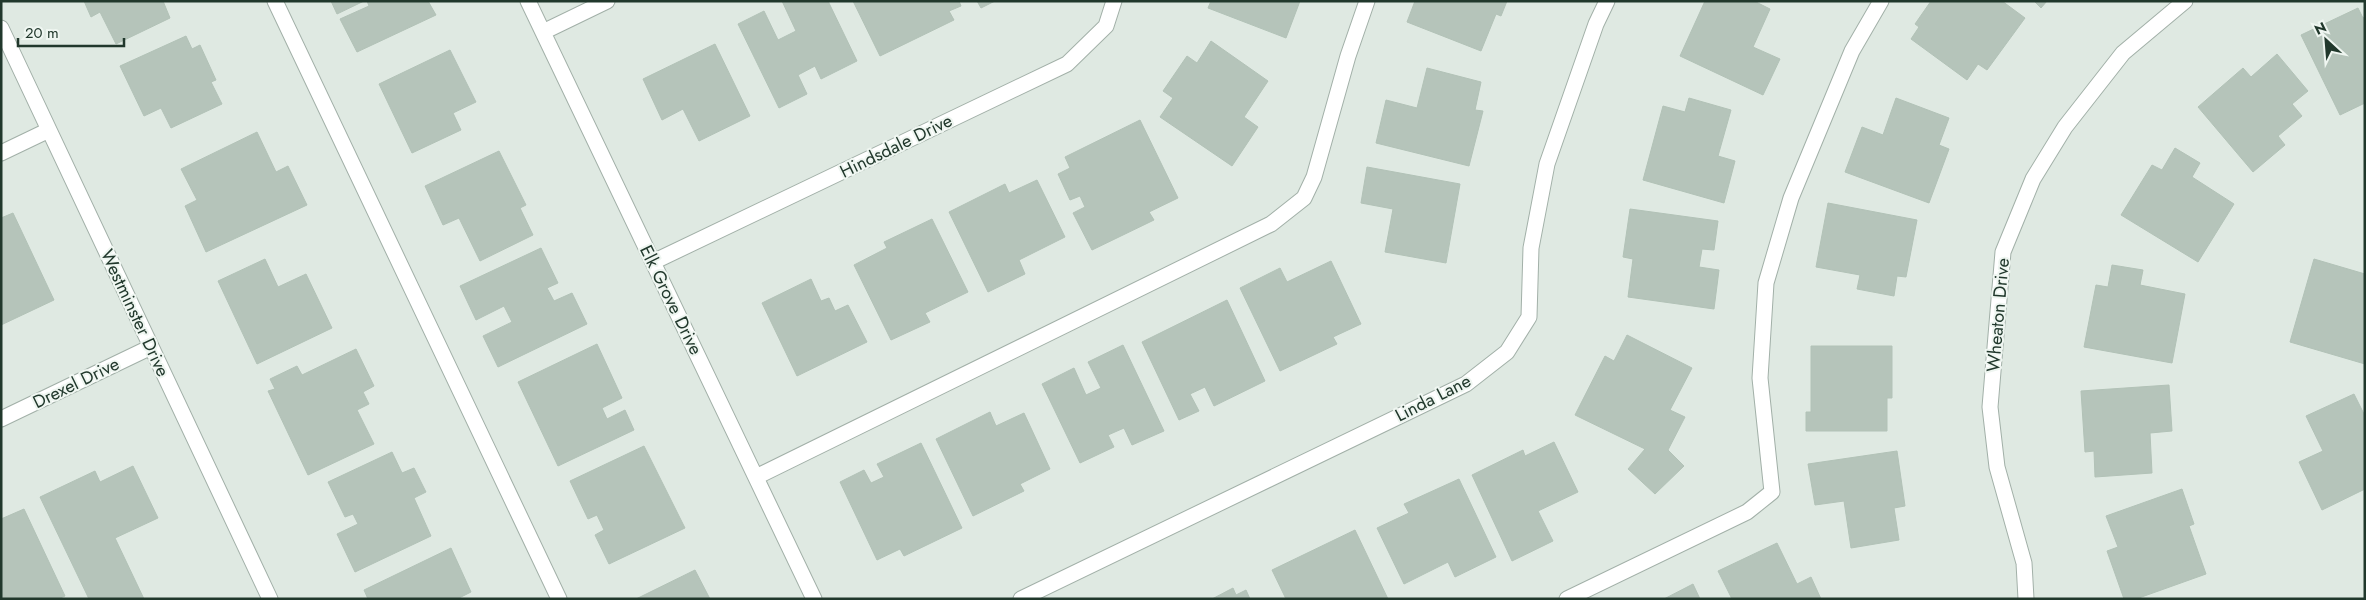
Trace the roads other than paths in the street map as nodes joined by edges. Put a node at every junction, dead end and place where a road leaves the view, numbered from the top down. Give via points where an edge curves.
1 (275, 1) edge
2 (528, 1) edge
3 (607, 1) edge
4 (1114, 1) edge
5 (1367, 1) edge
6 (1607, 1) edge
7 (1881, 1) edge
8 (2185, 1) edge
9 (1, 28) edge
10 (543, 32) junction
11 (49, 130) junction
12 (1, 153) edge
13 (653, 262) junction
14 (151, 347) junction
15 (1, 419) edge
16 (756, 477) junction
17 (270, 599) edge
18 (560, 599) edge
19 (814, 599) edge
20 (1021, 599) edge
21 (1567, 599) edge
22 (2026, 599) edge

1 - 18 street
2 - 10 street, Elk Grove Drive
3 - 10 street
4 - 13 street, Hindsdale Drive via 1106,26 1067,64
5 - 16 street via 1314,177 1304,198 1271,224
6 - 20 street, Linda Lane via 1547,164 1531,248 1529,317 1507,352 1466,384
7 - 21 street via 1852,51 1791,198 1766,283 1760,378 1772,492 1747,512
8 - 22 street, Wheaton Drive via 2123,53 2065,127 2033,180 2003,252 1990,407 1997,467 2024,563
9 - 11 street, Westminster Drive
10 - 13 street, Elk Grove Drive
11 - 12 street
11 - 14 street, Westminster Drive
13 - 16 street, Elk Grove Drive
14 - 15 street, Drexel Drive
14 - 17 street, Westminster Drive
16 - 19 street, Elk Grove Drive

